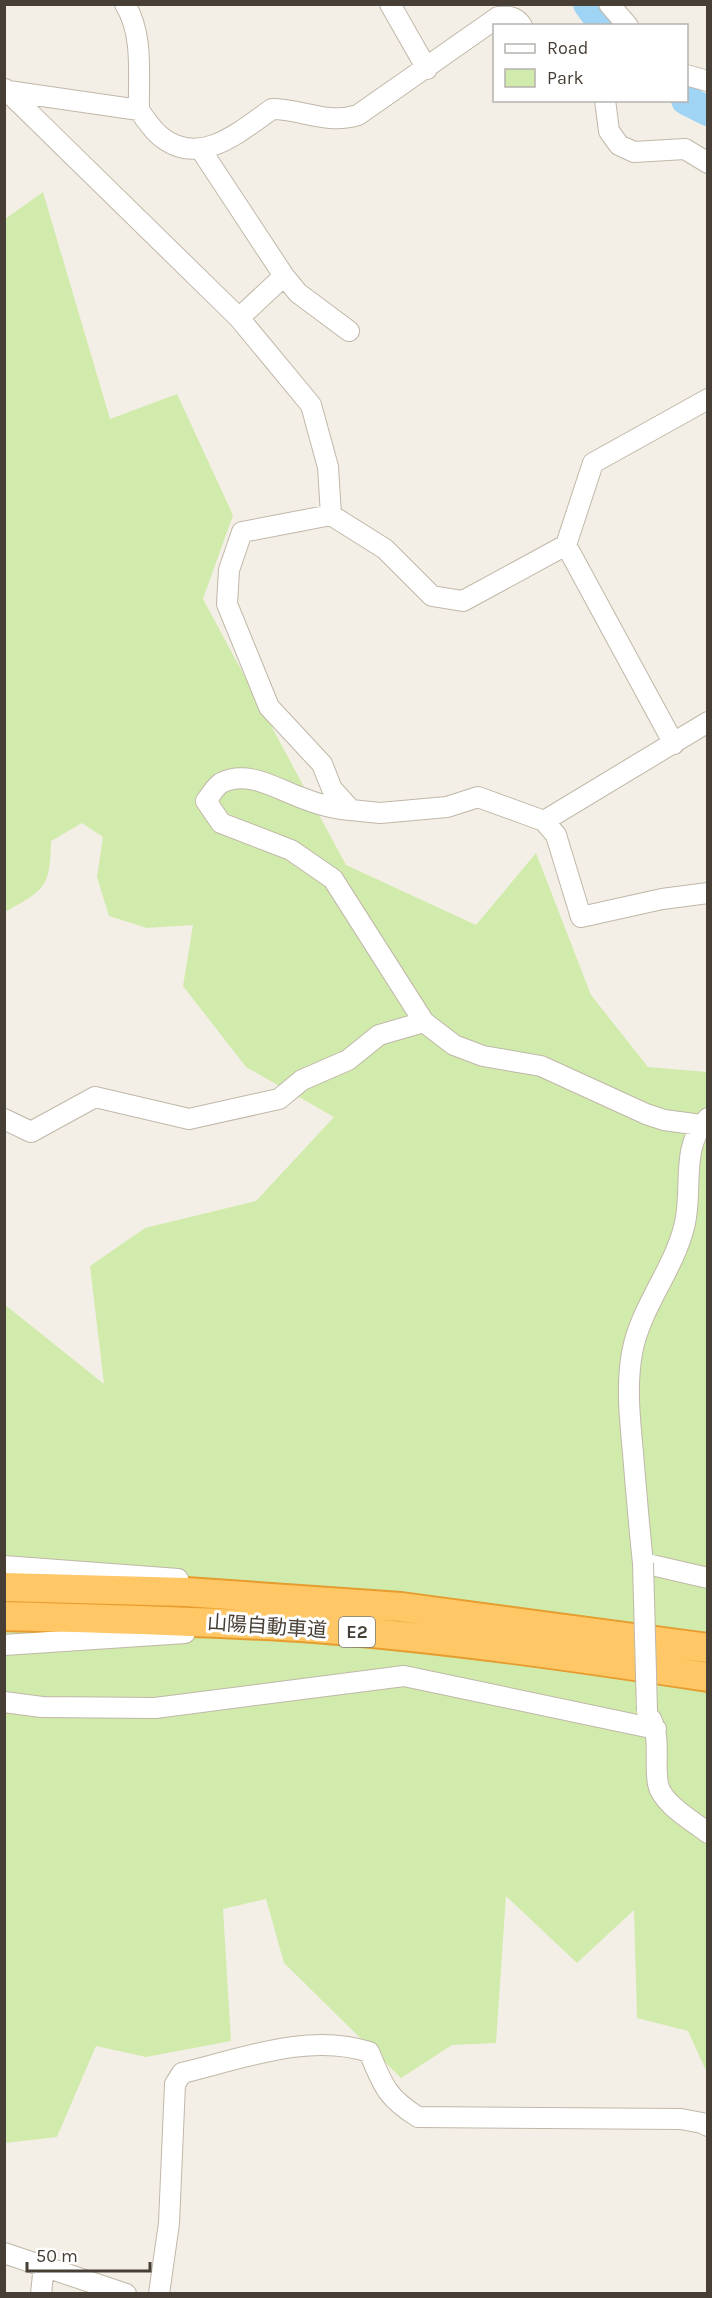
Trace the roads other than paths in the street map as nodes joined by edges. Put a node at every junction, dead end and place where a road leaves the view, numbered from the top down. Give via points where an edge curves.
1 (124, 4) edge
2 (390, 4) edge
3 (609, 4) edge
4 (521, 24) edge
5 (626, 24) edge
6 (427, 69) junction
7 (688, 75) edge
8 (708, 81) edge
9 (6, 90) edge
10 (605, 102) edge
11 (139, 111) junction
12 (201, 150) junction
13 (708, 163) edge
14 (284, 276) junction
15 (239, 318) junction
16 (349, 331) dead end
17 (708, 399) edge
18 (331, 515) junction
19 (566, 545) junction
20 (708, 722) edge
21 (674, 744) junction
22 (351, 810) junction
23 (544, 821) junction
24 (708, 893) edge
25 (424, 1022) junction
26 (4, 1119) edge
27 (704, 1122) edge
28 (643, 1563) junction
29 (4, 1566) edge
30 (708, 1578) edge
31 (4, 1587) edge
32 (319, 1600) junction
33 (4, 1616) edge
34 (400, 1636) junction
35 (4, 1645) edge
36 (708, 1648) edge
37 (708, 1677) edge
38 (4, 1702) edge
39 (656, 1729) junction
40 (708, 1833) edge
41 (708, 2126) edge
42 (4, 2253) edge
43 (44, 2265) junction
44 (41, 2294) edge
45 (126, 2294) edge
46 (159, 2294) edge

1 - 11 street via 133,18 138,39
2 - 6 street
3 - 5 street
4 - 6 street via 510,16 498,17
6 - 12 street via 358,115 343,120 325,119 272,109 237,133
7 - 8 street
9 - 11 street
9 - 15 street
10 - 13 street via 609,131 620,145 634,152 685,149
11 - 12 street via 158,135 176,146
12 - 14 street
14 - 15 street
14 - 16 street via 298,293
15 - 18 street via 311,405 328,467
17 - 19 street via 593,463
18 - 19 street via 385,549 432,596 463,601
18 - 22 street via 242,532 229,570 227,604 269,707 322,764 332,789
19 - 21 street
20 - 21 street
21 - 23 street
22 - 23 street via 380,813 435,808 478,797
22 - 25 street via 296,796 270,782 242,778 220,784 206,801 221,824 291,850 333,879
23 - 24 street via 556,835 581,917
25 - 26 street via 379,1035 348,1060 302,1080 279,1099 189,1119 95,1097 31,1132
25 - 27 street via 454,1046 483,1056 541,1066 664,1120
27 - 28 street via 688,1157 690,1193 684,1228 632,1352 628,1395
28 - 30 street
28 - 39 street, bridge via 647,1711
29 - 32 street via 190,1580
31 - 32 highway, 山陽自動車道 / E2
32 - 36 highway, 山陽自動車道 / E2 via 401,1607
33 - 34 highway, 山陽自動車道 / E2 via 188,1620
34 - 35 street via 184,1633
34 - 37 highway, 山陽自動車道 / E2
38 - 39 street via 42,1707 155,1708 404,1676
39 - 40 street via 658,1786 669,1802
41 - 46 street via 681,2119 418,2117 397,2104 369,2052 349,2045 283,2048 182,2073 175,2084 170,2223
42 - 43 street
43 - 44 street
43 - 45 street

